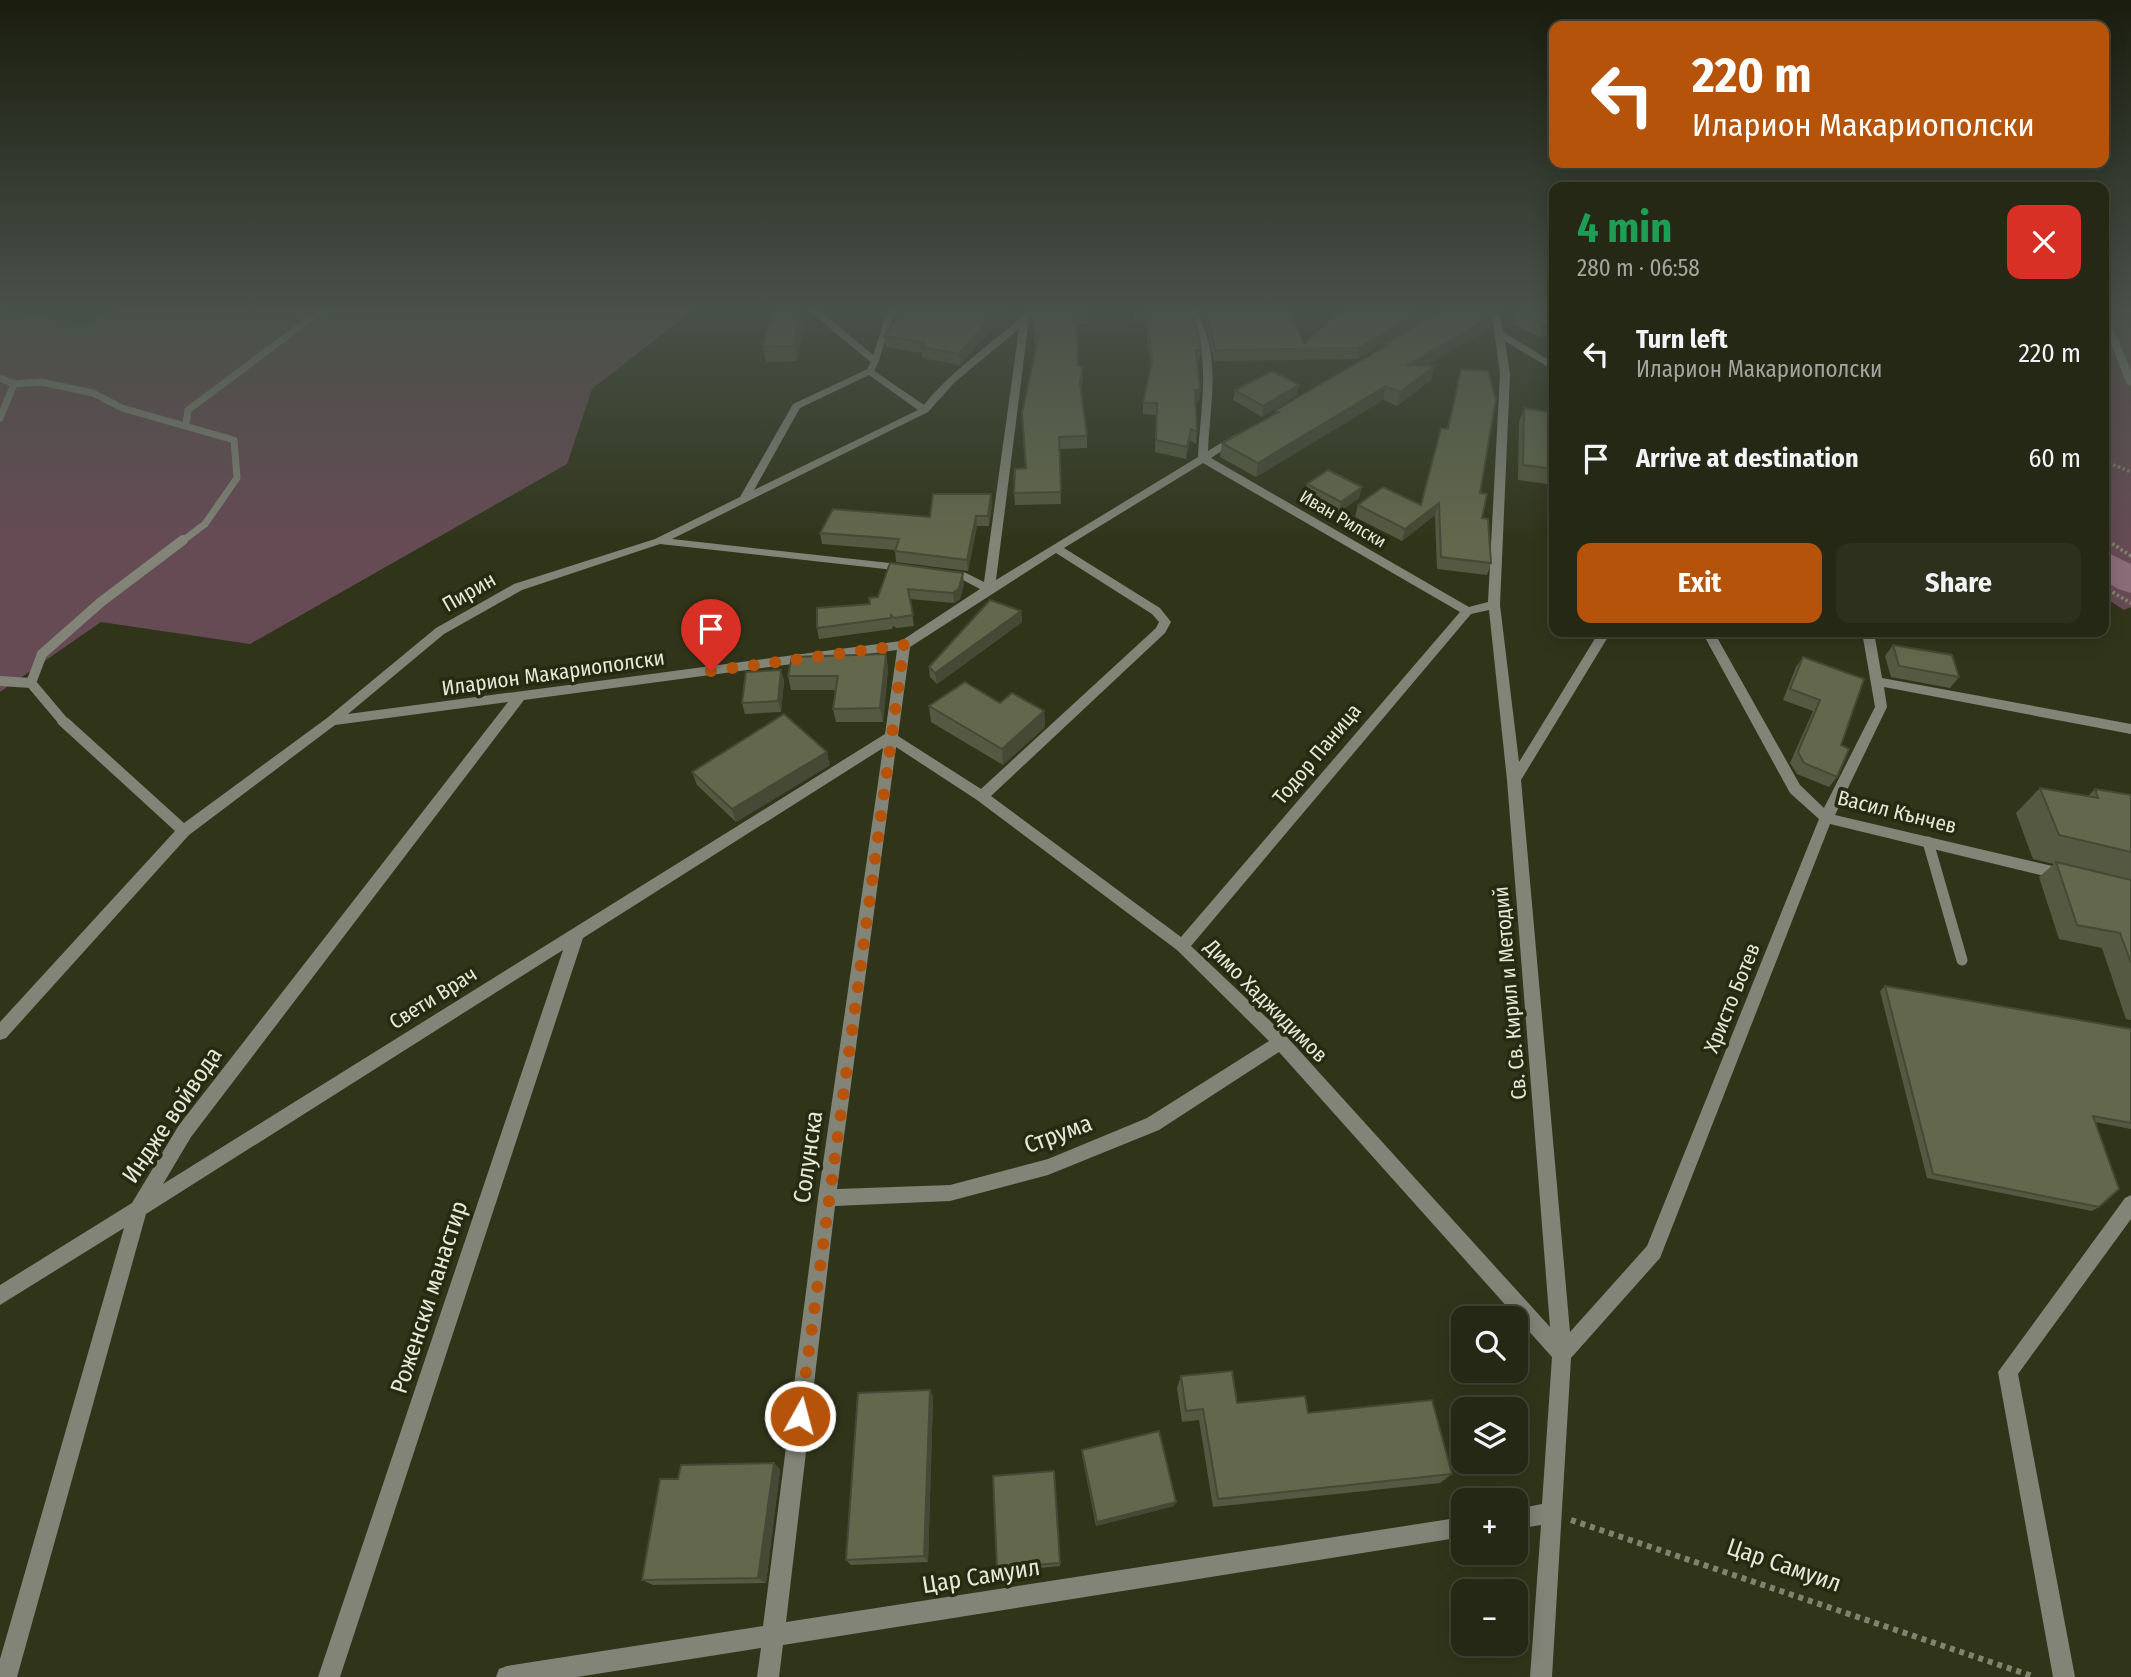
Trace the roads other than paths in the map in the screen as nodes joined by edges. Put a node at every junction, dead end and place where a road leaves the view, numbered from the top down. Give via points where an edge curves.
1 (13, 385) edge
2 (56, 385) edge
3 (221, 385) edge
4 (836, 385) edge
5 (896, 385) edge
6 (944, 385) edge
7 (1016, 385) edge
8 (1206, 385) edge
9 (1504, 385) edge
10 (925, 410) junction
11 (0, 418) edge
12 (186, 424) junction
13 (1251, 429) edge
14 (1203, 458) junction
15 (745, 498) junction
16 (659, 541) junction
17 (1056, 548) junction
18 (922, 571) edge
19 (936, 573) edge
20 (989, 589) junction
21 (1494, 605) junction
22 (1467, 611) junction
23 (1602, 637) edge
24 (1711, 637) edge
25 (1869, 637) edge
26 (904, 645) junction
27 (0, 681) edge
28 (1877, 681) junction
29 (31, 682) junction
30 (519, 696) junction
31 (63, 721) joint
32 (331, 722) junction
33 (2131, 729) edge
34 (890, 737) junction
35 (1514, 780) junction
36 (982, 796) junction
37 (1826, 818) junction
38 (184, 831) junction
39 (1928, 842) junction
40 (2077, 878) edge
41 (577, 933) junction
42 (1182, 946) junction
43 (1962, 960) dead end
44 (0, 1033) edge
45 (1281, 1042) junction
46 (827, 1198) junction
47 (2131, 1204) edge
48 (139, 1207) junction
49 (0, 1296) edge
50 (1562, 1354) junction
51 (1551, 1513) junction
52 (1528, 1517) edge
53 (1451, 1529) edge
54 (772, 1635) junction
55 (588, 1671) edge
56 (6, 1677) edge
57 (329, 1677) edge
58 (507, 1677) edge
59 (768, 1677) edge
60 (1541, 1677) edge
61 (2064, 1677) edge

1 - 11 lane
2 - 12 lane
3 - 12 lane via 188,410
4 - 15 street via 796,406
5 - 10 street
6 - 10 street, Пирин
7 - 20 street
8 - 14 street
9 - 21 street, Св. Св. Кирил и Методий
10 - 15 street, Пирин
12 - 29 lane via 234,440 237,478 205,524 101,602 42,654
13 - 14 street
14 - 17 street
14 - 22 street, Иван Рилски
15 - 16 street, Пирин
16 - 18 street
16 - 32 street, Пирин via 518,587 440,631
17 - 20 street
17 - 36 street via 1156,611 1165,622 1161,631
19 - 20 street via 964,576
20 - 26 street
21 - 22 street
21 - 35 street, Св. Св. Кирил и Методий
22 - 42 street, Тодор Паница
23 - 35 street
24 - 37 street, Васил Кънчев via 1795,789
25 - 28 street, Христо Ботев
26 - 30 street, Иларион Макариополски
26 - 34 street, Солунска
27 - 29 lane
28 - 33 street
28 - 37 street, Христо Ботев via 1881,707
29 - 31 lane
30 - 32 street, Иларион Макариополски
30 - 48 street, Индже войвода via 184,1131
31 - 38 street
32 - 38 street, Пирин
34 - 36 street, Димо Хаджидимов
34 - 41 street, Свети Врач
34 - 46 street, Солунска
35 - 50 street, Св. Св. Кирил и Методий
36 - 42 street, Димо Хаджидимов
37 - 39 street, Васил Кънчев
37 - 50 street, Христо Ботев via 1654,1252
38 - 44 street, Пирин
39 - 40 street, Васил Кънчев
39 - 43 lane
41 - 48 street, Свети Врач
41 - 57 street, Роженски манастир
42 - 45 street, Димо Хаджидимов
45 - 46 street, Струма via 1153,1124 1048,1167 950,1193
45 - 50 street, Димо Хаджидимов
46 - 54 street, Солунска
47 - 61 street via 2008,1372
48 - 49 street, Свети Врач
48 - 56 street, Индже войвода
50 - 51 street, Св. Св. Кирил и Методий
51 - 52 street
51 - 60 street, Св. Св. Кирил и Методий
53 - 54 street, Цар Самуил
54 - 55 street, Цар Самуил
54 - 59 street, Солунска
55 - 58 street, Цар Самуил

